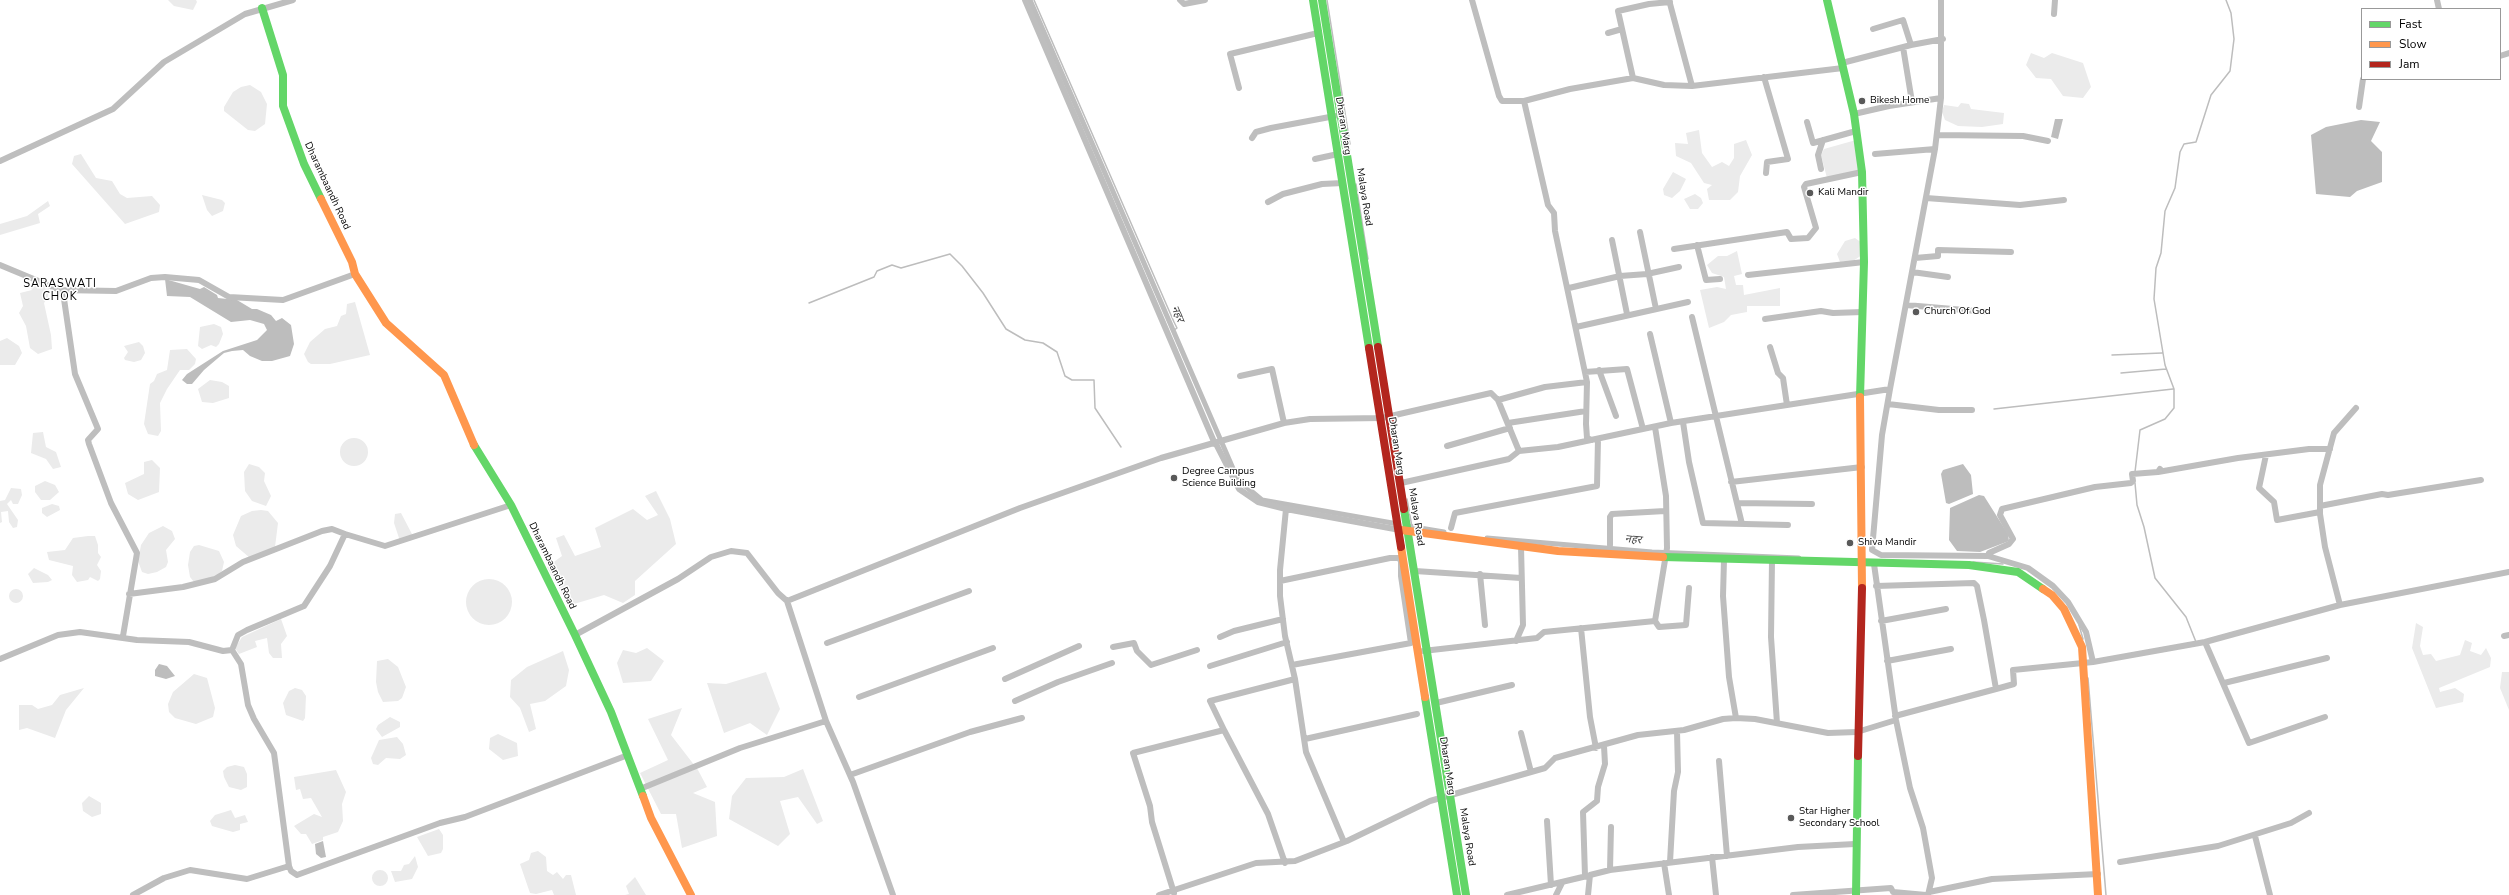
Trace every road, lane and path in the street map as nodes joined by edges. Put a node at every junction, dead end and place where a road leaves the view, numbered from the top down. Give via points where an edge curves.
1 (293, 0) edge
2 (1025, 0) edge
3 (1180, 0) edge
4 (1205, 0) edge
5 (1313, 0) edge
6 (1322, 0) edge
7 (1472, 0) edge
8 (1827, 0) edge
9 (1942, 0) edge
10 (2055, 0) edge
11 (1670, 1) edge
12 (260, 4) edge
13 (2054, 14) dead end
14 (1873, 28) dead end
15 (1622, 29) junction
16 (1318, 33) junction
17 (1608, 33) dead end
18 (1943, 39) junction
19 (1911, 45) junction
20 (1903, 47) junction
21 (1843, 66) junction
22 (1764, 77) junction
23 (1633, 78) junction
24 (2363, 80) edge
25 (1692, 86) junction
26 (1238, 88) dead end
27 (1941, 98) junction
28 (1524, 101) junction
29 (1912, 102) junction
30 (2359, 107) dead end
31 (1854, 114) junction
32 (1336, 116) junction
33 (1807, 122) dead end
34 (1856, 131) junction
35 (1937, 135) junction
36 (1252, 138) dead end
37 (1823, 140) junction
38 (2048, 140) dead end
39 (1935, 149) junction
40 (1338, 154) junction
41 (1875, 154) dead end
42 (1315, 159) dead end
43 (0, 161) edge
44 (1821, 169) dead end
45 (1862, 172) junction
46 (1766, 174) dead end
47 (1343, 183) junction
48 (1926, 198) junction
49 (2064, 200) dead end
50 (1268, 202) dead end
51 (1640, 232) dead end
52 (1612, 240) dead end
53 (1697, 245) junction
54 (1674, 249) dead end
55 (2011, 252) dead end
56 (1915, 258) junction
57 (1864, 262) junction
58 (0, 265) edge
59 (1679, 267) dead end
60 (1912, 272) junction
61 (355, 274) junction
62 (1649, 274) junction
63 (1748, 275) dead end
64 (1620, 276) junction
65 (1948, 277) dead end
66 (1720, 279) dead end
67 (1569, 288) junction
68 (60, 290) junction
69 (1688, 302) dead end
70 (1906, 305) junction
71 (1656, 309) junction
72 (1863, 312) junction
73 (1988, 312) dead end
74 (1628, 314) junction
75 (1692, 317) dead end
76 (1765, 319) dead end
77 (1576, 327) junction
78 (1650, 334) dead end
79 (1770, 347) dead end
80 (1599, 370) junction
81 (1585, 372) junction
82 (1240, 376) dead end
83 (1587, 382) junction
84 (1890, 389) junction
85 (1860, 394) junction
86 (1498, 400) junction
87 (1888, 404) junction
88 (1787, 405) junction
89 (2356, 408) dead end
90 (1972, 410) dead end
91 (1586, 411) junction
92 (1616, 416) dead end
93 (1716, 416) junction
94 (1386, 417) junction
95 (1683, 422) junction
96 (1284, 423) junction
97 (1671, 423) junction
98 (1509, 426) junction
99 (1655, 426) junction
100 (1642, 429) junction
101 (1595, 440) junction
102 (1218, 443) junction
103 (1447, 446) dead end
104 (2330, 449) junction
105 (1519, 452) junction
106 (2266, 455) junction
107 (1862, 467) junction
108 (2481, 480) dead end
109 (1731, 482) junction
110 (1401, 483) junction
111 (1737, 503) junction
112 (1812, 504) dead end
113 (511, 505) junction
114 (1286, 509) junction
115 (2320, 509) junction
116 (1665, 510) junction
117 (1742, 524) junction
118 (1788, 525) dead end
119 (1450, 528) dead end
120 (1400, 530) junction
121 (1408, 531) junction
122 (345, 534) junction
123 (1610, 545) dead end
124 (1521, 546) junction
125 (1988, 556) junction
126 (1666, 558) junction
127 (1724, 560) junction
128 (1772, 560) junction
129 (1861, 564) junction
130 (1874, 564) junction
131 (1415, 571) junction
132 (2509, 572) edge
133 (1480, 574) junction
134 (1521, 578) junction
135 (1280, 580) junction
136 (1876, 586) junction
137 (1689, 588) dead end
138 (969, 591) dead end
139 (129, 594) junction
140 (787, 601) junction
141 (2340, 605) junction
142 (1946, 610) dead end
143 (1283, 619) junction
144 (1655, 621) junction
145 (1881, 621) junction
146 (1485, 624) dead end
147 (1581, 628) junction
148 (575, 635) junction
149 (122, 636) junction
150 (1220, 637) dead end
151 (1516, 640) junction
152 (1287, 642) junction
153 (2205, 642) junction
154 (827, 643) dead end
155 (1079, 646) dead end
156 (1113, 647) dead end
157 (993, 648) dead end
158 (1951, 649) dead end
159 (232, 650) junction
160 (1197, 650) dead end
161 (1423, 651) junction
162 (2328, 658) dead end
163 (0, 659) edge
164 (1887, 661) junction
165 (2094, 662) junction
166 (1112, 663) dead end
167 (2081, 663) junction
168 (1292, 665) junction
169 (1210, 666) dead end
170 (1005, 679) dead end
171 (1295, 679) junction
172 (2224, 683) junction
173 (1512, 685) dead end
174 (1996, 689) junction
175 (858, 697) dead end
176 (1015, 701) dead end
177 (1436, 703) junction
178 (1417, 714) dead end
179 (2325, 717) dead end
180 (1022, 718) dead end
181 (1736, 718) junction
182 (1896, 718) junction
183 (826, 721) junction
184 (1777, 723) junction
185 (1224, 730) junction
186 (1677, 731) junction
187 (1857, 732) junction
188 (1521, 733) dead end
189 (1305, 739) junction
190 (1604, 746) junction
191 (1596, 748) junction
192 (628, 755) junction
193 (1719, 760) dead end
194 (1531, 772) junction
195 (850, 775) junction
196 (640, 789) junction
197 (1446, 797) junction
198 (2309, 813) dead end
199 (1547, 821) dead end
200 (1611, 826) dead end
201 (2255, 836) junction
202 (1344, 842) junction
203 (1855, 844) junction
204 (1728, 856) junction
205 (1712, 857) junction
206 (1667, 862) junction
207 (2120, 862) dead end
208 (1285, 863) junction
209 (289, 866) junction
210 (1610, 870) junction
211 (2098, 874) junction
212 (1587, 876) junction
213 (1562, 883) junction
214 (1551, 885) junction
215 (1856, 892) edge
216 (1173, 893) edge
217 (1928, 894) edge
218 (133, 895) edge
219 (691, 895) edge
220 (893, 895) edge
221 (1159, 895) edge
222 (1457, 895) edge
223 (1466, 895) edge
224 (1507, 895) edge
225 (1556, 895) edge
226 (1588, 895) edge
227 (1669, 895) edge
228 (1716, 895) edge
229 (1793, 895) edge
230 (2098, 895) edge
231 (2270, 895) edge

1 - 12 street
2 - 102 street
3 - 4 street via 1184,4
5 - 16 main road, Dharan Marg
6 - 32 main road, Malaya Road
7 - 28 street via 1499,96 1502,101
8 - 21 main road
9 - 18 street
10 - 13 street
11 - 15 street via 1618,11
11 - 25 street
12 - 43 street via 230,25 172,56 113,109
12 - 61 main road, Dharambaandh Road via 283,75 283,106 304,164 352,262
14 - 19 street via 1903,20
15 - 17 street
15 - 23 street
16 - 26 street via 1230,54
16 - 32 main road, Dharan Marg
18 - 19 street
18 - 27 street
19 - 20 street
20 - 21 street
20 - 29 street
21 - 22 street
21 - 31 main road
22 - 25 street
22 - 46 street via 1788,159 1767,162
23 - 25 street via 1664,85
23 - 28 street via 1570,89
24 - 30 street
27 - 29 street
27 - 35 street
28 - 67 street via 1548,205 1554,213 1555,231
29 - 31 street
31 - 34 main road
32 - 36 street via 1309,119 1256,132
32 - 40 main road, Dharan Marg
32 - 94 main road, Malaya Road
33 - 37 street via 1813,143
34 - 37 street
34 - 45 main road
35 - 38 street via 2023,136
35 - 39 street
37 - 44 street via 1818,155
39 - 41 street
39 - 48 street
40 - 42 street
40 - 47 main road, Dharan Marg
45 - 53 street via 1806,184 1804,187 1816,228 1808,238 1791,239 1788,232
45 - 57 main road
47 - 50 street via 1322,184 1283,194
47 - 94 main road, Dharan Marg
48 - 49 street via 2031,205
48 - 56 street
51 - 62 street
52 - 64 street
53 - 54 street
53 - 66 street via 1706,280
55 - 56 street via 1938,250 1938,256
56 - 60 street
57 - 63 street
57 - 72 main road
58 - 68 street
59 - 62 street
60 - 65 street
60 - 70 street
61 - 68 street via 283,300 229,297 199,280 165,277 151,278 116,291
61 - 113 main road, Dharambaandh Road via 386,323 444,375 469,437
62 - 64 street
62 - 71 street
64 - 67 street
64 - 74 street
67 - 77 street
68 - 139 street via 64,299 75,374 98,429 88,440 89,444 111,503 137,553
69 - 71 street
70 - 73 street
70 - 84 street
71 - 74 street via 1642,314
72 - 76 street via 1821,311
72 - 85 main road
74 - 77 street
75 - 93 street
77 - 81 street
78 - 97 street
79 - 88 street via 1778,373 1783,378
80 - 81 street
80 - 92 street
80 - 100 street via 1627,369
81 - 83 street
82 - 96 street via 1272,369
83 - 86 street via 1545,388
83 - 91 street
84 - 85 street
84 - 87 street
85 - 88 street
85 - 107 main road
86 - 94 street via 1491,393
86 - 98 street
87 - 90 street via 1939,410
87 - 125 street via 1882,435 1872,550 1881,555
88 - 93 street
89 - 104 street via 2334,433
91 - 98 street
91 - 101 street via 1587,438
93 - 95 street
93 - 109 street
94 - 96 street via 1310,419
94 - 110 main road, Malaya Road
94 - 120 main road, Dharan Marg
95 - 97 street
95 - 117 street via 1703,523
96 - 102 street
97 - 99 street
98 - 103 street
98 - 105 street
99 - 100 street
99 - 116 street via 1666,496
100 - 101 street
101 - 105 street via 1558,448
101 - 119 street via 1597,486 1455,513
102 - 114 street via 1239,489 1258,502
102 - 140 street via 1161,458 1039,501
104 - 106 street via 2308,449
104 - 115 street via 2320,485
105 - 110 street via 1508,459
106 - 115 street via 2259,488 2274,502 2277,520
106 - 125 street via 2132,474 2131,483 2096,487 2002,509 2000,516 2013,539
107 - 109 street
107 - 129 main road
108 - 115 street via 2382,494
109 - 111 street
110 - 121 main road, Malaya Road
111 - 112 street
111 - 117 street
113 - 122 street via 385,546
113 - 148 main road, Dharambaandh Road
114 - 120 street
114 - 135 street
115 - 141 street via 2324,548
116 - 123 street via 1612,514
116 - 126 street
117 - 118 street
120 - 121 main road
120 - 161 main road, Dharan Marg
121 - 124 main road
121 - 131 main road, Malaya Road
122 - 139 street via 332,529 322,531 243,562 215,579 183,587
122 - 159 street via 330,566 304,606 247,630 238,636
124 - 126 main road
124 - 134 street
125 - 165 street via 2028,568 2061,594 2086,632
126 - 127 main road
126 - 144 street
127 - 128 main road
127 - 181 street via 1729,677
128 - 129 main road
128 - 184 street via 1771,637
129 - 130 main road
129 - 187 main road
130 - 136 street
130 - 167 main road via 1968,565 2018,572 2052,595 2064,609 2078,633 2082,647
131 - 133 street
131 - 161 main road, Malaya Road
132 - 141 street
133 - 134 street
133 - 146 street
134 - 151 street via 1523,624
135 - 143 street
135 - 168 street via 1390,558 1399,558 1401,561 1411,643
136 - 145 street
136 - 174 street via 1974,583 1977,586
137 - 144 street via 1686,624 1659,627
138 - 154 street
139 - 149 street
140 - 148 street via 747,553 731,552 711,557 678,579
140 - 183 street
141 - 153 street
142 - 145 street
143 - 150 street
143 - 152 street
144 - 147 street
145 - 164 street
147 - 151 street via 1544,632 1537,638
147 - 191 street via 1590,717
148 - 192 main road, Dharambaandh Road
149 - 159 street via 137,640 189,642 223,651
149 - 163 street via 80,632 58,635
151 - 161 street
152 - 168 street
152 - 169 street
153 - 165 street
153 - 172 street
155 - 170 street
156 - 160 street via 1134,643 1137,651 1151,664
157 - 175 street
158 - 164 street
159 - 209 street via 241,664 248,705 274,753
161 - 177 main road, Malaya Road
161 - 197 main road, Dharan Marg
162 - 172 street
164 - 182 street
165 - 167 street
166 - 176 street via 1058,682
167 - 174 street via 2014,670 2014,684
167 - 211 main road
168 - 171 street
171 - 185 street via 1210,701
171 - 189 street
172 - 179 street via 2249,743
173 - 177 street
174 - 182 street
177 - 197 main road, Malaya Road
178 - 189 street
180 - 195 street via 970,732
181 - 184 street
181 - 186 street
182 - 187 street
182 - 217 street via 1910,788 1923,828 1932,878
183 - 195 street
183 - 196 street via 740,748
184 - 187 street via 1828,733
185 - 208 street via 1268,814
185 - 216 street via 1133,753
186 - 190 street via 1638,735
186 - 206 street via 1678,772 1673,796
187 - 203 main road
188 - 194 street
189 - 202 street via 1306,752
190 - 191 street
190 - 212 street via 1605,764 1597,801 1583,812
191 - 194 street via 1556,758 1545,768
192 - 196 main road, Dharambaandh Road
192 - 209 street via 465,817 375,845 329,865 297,875
193 - 204 street
194 - 197 street
195 - 220 street
196 - 219 main road, Dharambaandh Road via 651,818
197 - 202 street
197 - 222 main road, Dharan Marg
197 - 223 main road, Malaya Road
198 - 201 street via 2291,823
199 - 214 street
200 - 210 street
201 - 207 street via 2218,846
201 - 231 street
202 - 208 street
203 - 204 street
203 - 215 main road
204 - 205 street
205 - 206 street
205 - 228 street
206 - 210 street
206 - 227 street
208 - 216 street via 1256,863
209 - 218 street via 247,879 190,870 164,878
210 - 212 street
211 - 217 street via 1992,879
211 - 230 main road
212 - 213 street
212 - 226 street
213 - 214 street
213 - 225 street
214 - 224 street
215 - 217 street via 1890,888 1893,892
215 - 229 street
216 - 221 street

